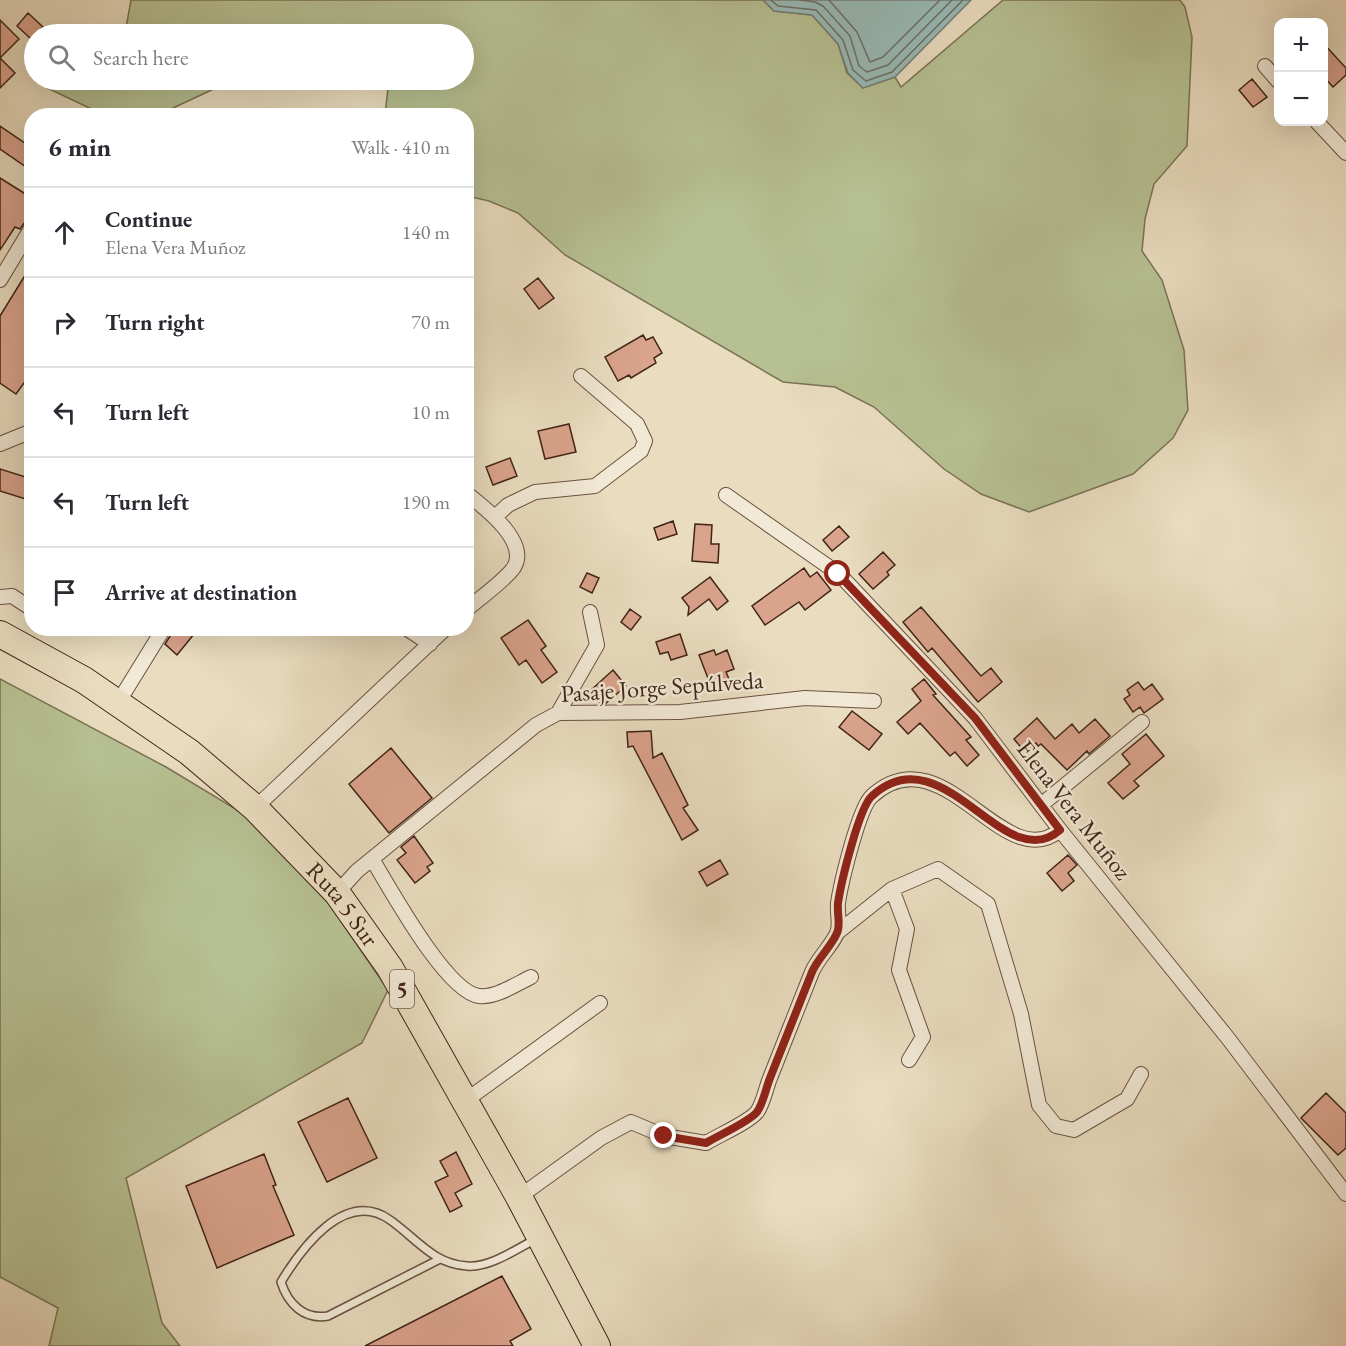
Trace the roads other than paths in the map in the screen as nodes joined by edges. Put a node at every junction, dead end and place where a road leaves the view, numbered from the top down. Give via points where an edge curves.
1 (1264, 66) dead end
2 (1274, 77) edge
3 (1321, 126) edge
4 (1346, 153) edge
5 (24, 240) edge
6 (0, 280) edge
7 (581, 376) dead end
8 (24, 434) edge
9 (0, 444) edge
10 (726, 495) dead end
11 (474, 500) edge
12 (495, 517) junction
13 (0, 597) edge
14 (474, 603) edge
15 (24, 604) edge
16 (590, 612) dead end
17 (0, 634) edge
18 (159, 636) edge
19 (418, 636) edge
20 (438, 636) edge
21 (430, 644) junction
22 (119, 701) junction
23 (874, 701) dead end
24 (558, 713) junction
25 (1142, 722) dead end
26 (1041, 805) junction
27 (255, 808) junction
28 (1060, 830) junction
29 (372, 859) junction
30 (892, 889) junction
31 (337, 893) junction
32 (838, 932) junction
33 (531, 977) dead end
34 (600, 1003) dead end
35 (909, 1060) dead end
36 (1141, 1074) dead end
37 (465, 1101) junction
38 (1346, 1194) edge
39 (519, 1197) junction
40 (539, 1237) junction
41 (440, 1259) junction
42 (597, 1346) edge

1 - 2 street
3 - 4 street
5 - 6 street
7 - 12 street via 637,424 645,441 641,451 595,486 536,492 508,505
8 - 9 street
10 - 26 street, Elena Vera Muñoz via 838,574 975,718
11 - 12 street
12 - 14 street via 514,542 516,563
13 - 15 street via 12,596
16 - 24 street via 597,645
17 - 22 highway, Ruta 5 Sur / 5
18 - 22 street
19 - 21 street
20 - 21 street
21 - 27 street
22 - 27 highway, Ruta 5 Sur / 5 via 189,752
23 - 24 street, Pasaje Jorge Sepúlveda via 805,698 680,712
24 - 29 street, Pasaje Jorge Sepúlveda via 536,725
25 - 26 street
26 - 28 street, Elena Vera Muñoz
27 - 31 highway, Ruta 5 Sur / 5
28 - 32 street via 1048,840 1031,841 1008,832 957,795 926,781 897,779 881,788 863,808 838,904
28 - 38 street, Elena Vera Muñoz via 1227,1036
29 - 31 street, Pasaje Jorge Sepúlveda
29 - 33 street via 442,967 468,993 481,997
30 - 32 street
30 - 35 street via 907,929 898,970 923,1037
30 - 36 street via 938,869 988,904 1021,1014 1039,1105 1056,1126 1074,1130 1127,1099
31 - 37 highway, Ruta 5 Sur / 5 via 390,968
32 - 39 street via 816,960 757,1112 706,1143 664,1136 631,1122 601,1138
34 - 37 street
37 - 39 highway, Ruta 5 Sur / 5
39 - 40 highway, Ruta 5 Sur / 5
40 - 41 lane via 497,1259 468,1267
40 - 42 highway, Ruta 5 Sur / 5
41 - 41 lane via 389,1219 363,1211 336,1219 317,1234 294,1259 281,1282 285,1297 297,1310 316,1318 328,1316

